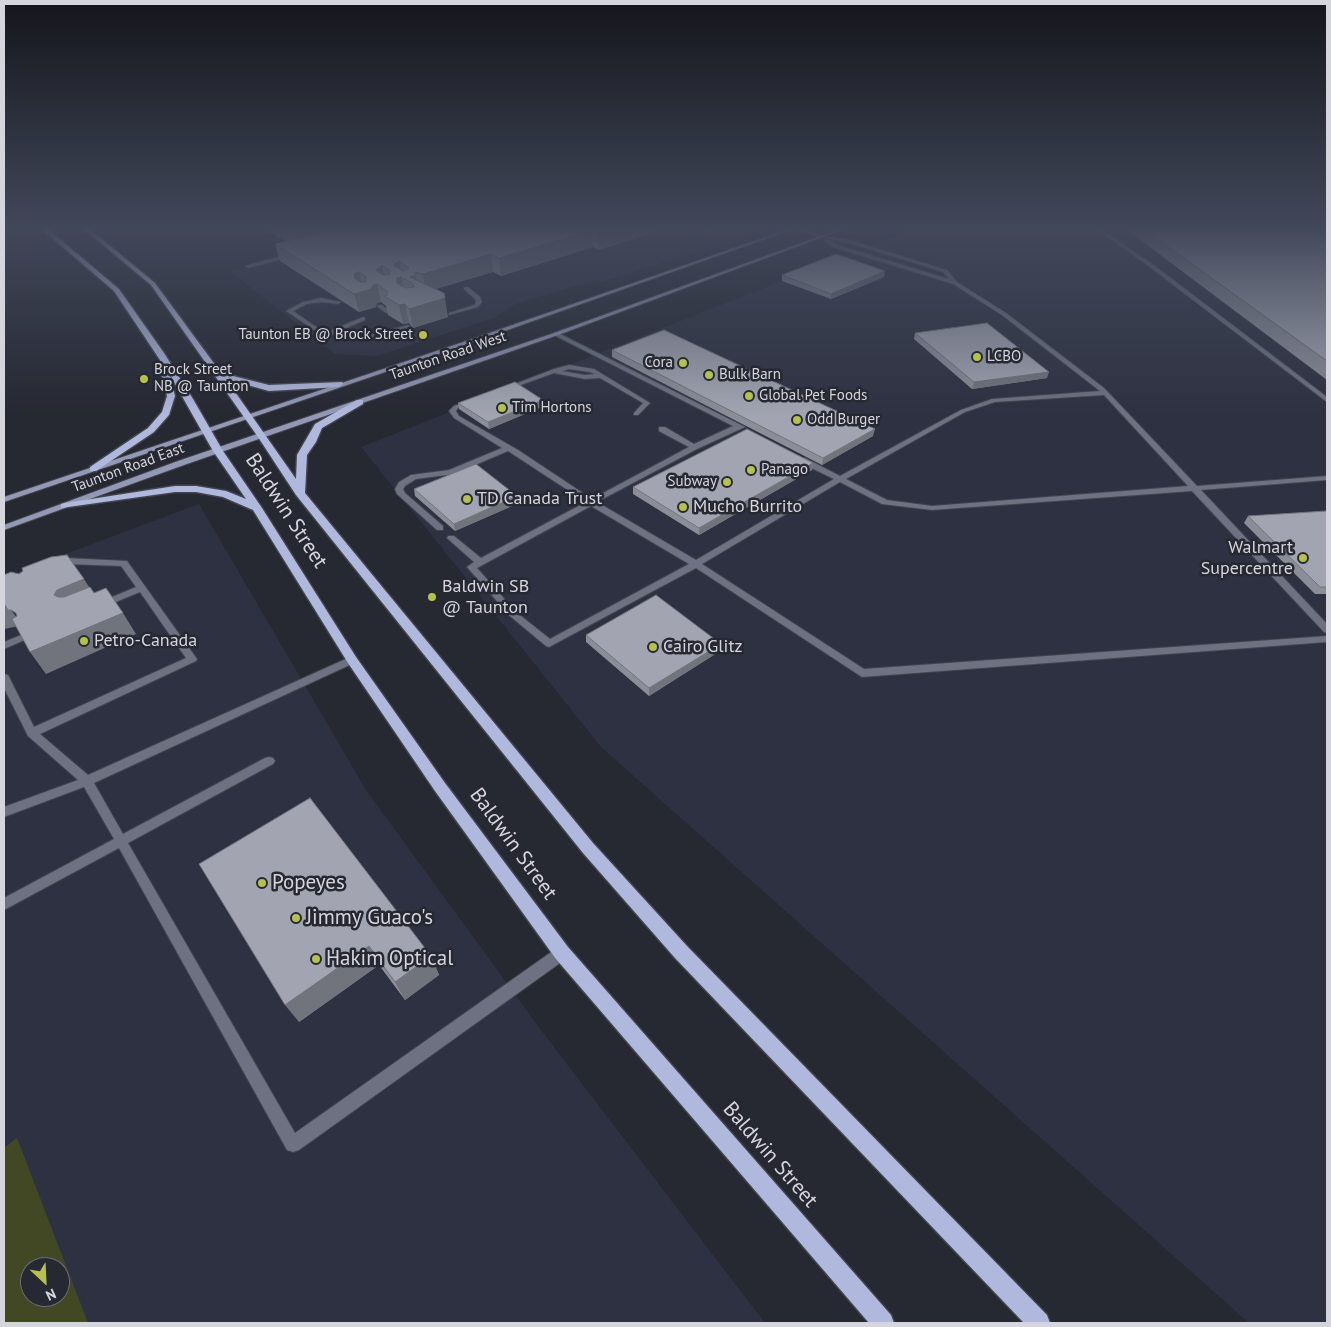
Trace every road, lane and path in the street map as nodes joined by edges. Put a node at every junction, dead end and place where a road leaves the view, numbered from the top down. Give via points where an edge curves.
1 (117, 292) edge
2 (159, 292) edge
3 (471, 292) edge
4 (612, 292) edge
5 (670, 292) edge
6 (969, 292) edge
7 (1185, 292) edge
8 (338, 302) edge
9 (380, 306) edge
10 (388, 312) edge
11 (451, 314) dead end
12 (363, 319) dead end
13 (408, 327) edge
14 (325, 334) junction
15 (556, 334) junction
16 (160, 353) junction
17 (218, 375) junction
18 (340, 384) junction
19 (501, 390) edge
20 (1106, 393) junction
21 (474, 400) edge
22 (1327, 400) edge
23 (360, 402) junction
24 (636, 414) dead end
25 (248, 416) junction
26 (738, 426) junction
27 (662, 429) dead end
28 (205, 430) junction
29 (746, 430) edge
30 (262, 436) junction
31 (694, 447) junction
32 (508, 448) junction
33 (218, 451) junction
34 (797, 457) edge
35 (93, 469) junction
36 (1327, 478) edge
37 (840, 479) junction
38 (1194, 487) junction
39 (300, 493) junction
40 (4, 500) edge
41 (591, 502) junction
42 (65, 506) junction
43 (257, 508) junction
44 (4, 528) edge
45 (440, 528) dead end
46 (451, 538) dead end
47 (480, 562) junction
48 (696, 564) junction
49 (48, 568) edge
50 (141, 588) junction
51 (91, 608) edge
52 (1327, 630) edge
53 (26, 636) edge
54 (1327, 639) edge
55 (4, 646) edge
56 (352, 660) junction
57 (5, 684) edge
58 (32, 733) junction
59 (269, 761) dead end
60 (87, 781) junction
61 (4, 812) edge
62 (122, 842) junction
63 (4, 904) edge
64 (562, 953) junction
65 (883, 1323) edge
66 (1039, 1323) edge

1 - 16 main road, Baldwin Street
2 - 17 main road, Baldwin Street
3 - 11 street via 478,298 476,306
4 - 18 main road, Taunton Road West
5 - 15 main road, Taunton Road West
6 - 20 street via 1004,314
7 - 22 street
8 - 14 street via 321,300 289,310
9 - 10 street
12 - 14 street
13 - 14 street via 372,338
15 - 23 main road, Taunton Road West
15 - 26 street
16 - 28 main road, Baldwin Street via 190,399
16 - 35 main road via 171,396 166,413 151,430
17 - 18 main road via 269,388
17 - 25 main road, Baldwin Street
18 - 25 main road, Taunton Road West
19 - 24 street via 554,371 586,377 601,376 647,403
20 - 37 street via 994,400 964,411
20 - 38 street
21 - 32 street via 452,411 456,417
23 - 30 main road, Taunton Road West
23 - 39 main road via 318,426 302,455
25 - 28 main road, Taunton Road East
25 - 30 main road, Baldwin Street
26 - 29 street
26 - 31 street
27 - 31 street
28 - 33 main road, Baldwin Street
28 - 35 main road, Taunton Road East
30 - 33 main road, Taunton Road East
30 - 39 main road, Baldwin Street
31 - 41 street
32 - 41 street
32 - 45 street via 451,472 414,477 402,484 401,494
33 - 42 main road, Taunton Road East
33 - 43 main road, Baldwin Street
34 - 37 street
35 - 40 main road, Taunton Road East
36 - 38 street
37 - 38 street via 886,502 932,508
37 - 48 street
38 - 52 street
39 - 66 main road, Baldwin Street via 588,848 688,959
41 - 47 street
41 - 48 street
42 - 43 main road via 189,489 226,494
42 - 44 main road, Taunton Road East
43 - 56 main road, Baldwin Street
46 - 47 street
47 - 48 street via 471,567 513,614 549,644
48 - 54 street via 862,672
49 - 50 street via 66,561 124,563
50 - 51 street
50 - 58 street via 192,659
53 - 55 street
56 - 60 street
56 - 64 main road, Baldwin Street
57 - 58 street
58 - 60 street
59 - 62 street
60 - 61 street
60 - 62 street
62 - 63 street
62 - 64 street via 293,1144
64 - 65 main road, Baldwin Street

